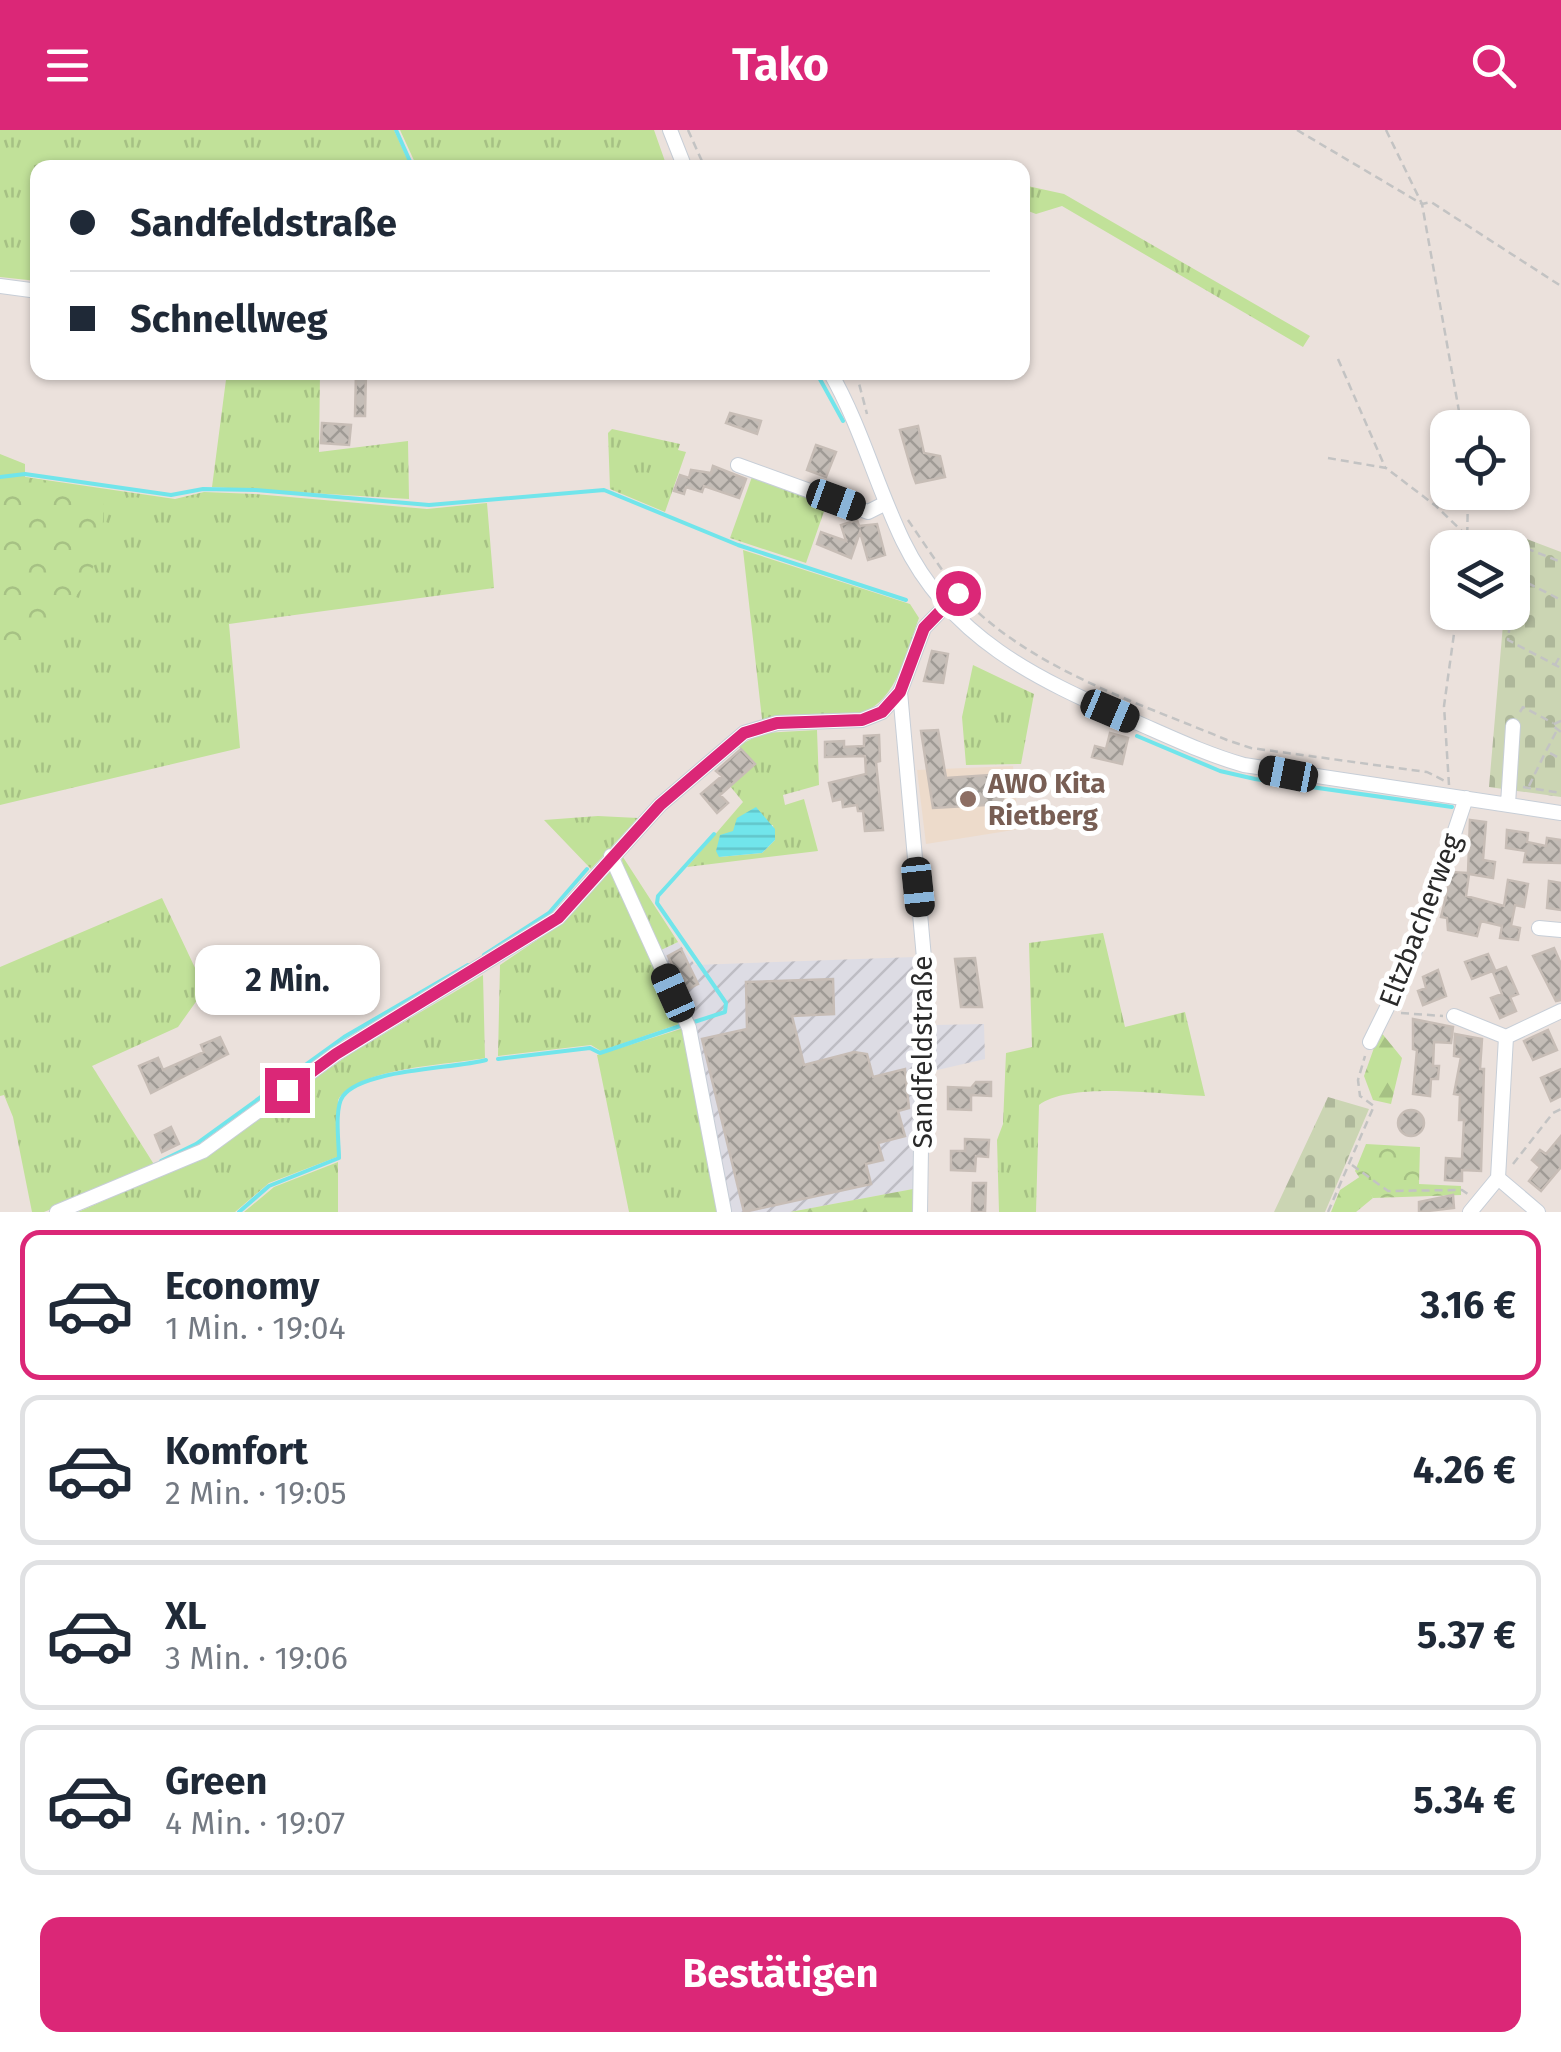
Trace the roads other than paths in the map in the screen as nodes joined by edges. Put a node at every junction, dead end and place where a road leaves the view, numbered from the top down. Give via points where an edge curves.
1 (670, 130) edge
2 (682, 160) edge
3 (0, 286) edge
4 (30, 290) edge
5 (835, 380) edge
6 (738, 465) dead end
7 (886, 502) junction
8 (958, 593) road end
9 (946, 606) junction
10 (900, 692) junction
11 (1514, 726) dead end
12 (1466, 798) junction
13 (1508, 804) junction
14 (1561, 813) edge
15 (610, 856) junction
16 (1539, 928) dead end
17 (1561, 930) edge
18 (1561, 1011) edge
19 (1454, 1016) road end
20 (1506, 1037) junction
21 (1370, 1042) dead end
22 (1499, 1179) junction
23 (1474, 1206) edge
24 (724, 1211) edge
25 (57, 1212) edge
26 (920, 1212) edge
27 (1538, 1212) edge

1 - 2 street
3 - 4 street
5 - 7 street
6 - 7 street via 868,512
7 - 9 street
8 - 9 street, Sandfeldstraße
9 - 10 street, Sandfeldstraße via 924,628
9 - 12 street via 1022,670 1222,759
10 - 15 street via 882,712 862,720 777,723 744,733
10 - 26 street, Sandfeldstraße via 924,958
11 - 13 street
12 - 13 street
12 - 21 street, Eltzbacherweg via 1420,936
13 - 14 street
15 - 24 street via 688,1028
15 - 25 street via 558,918 336,1054 203,1151
16 - 17 street
18 - 20 street
19 - 20 street
20 - 22 street
22 - 23 street
22 - 27 street

